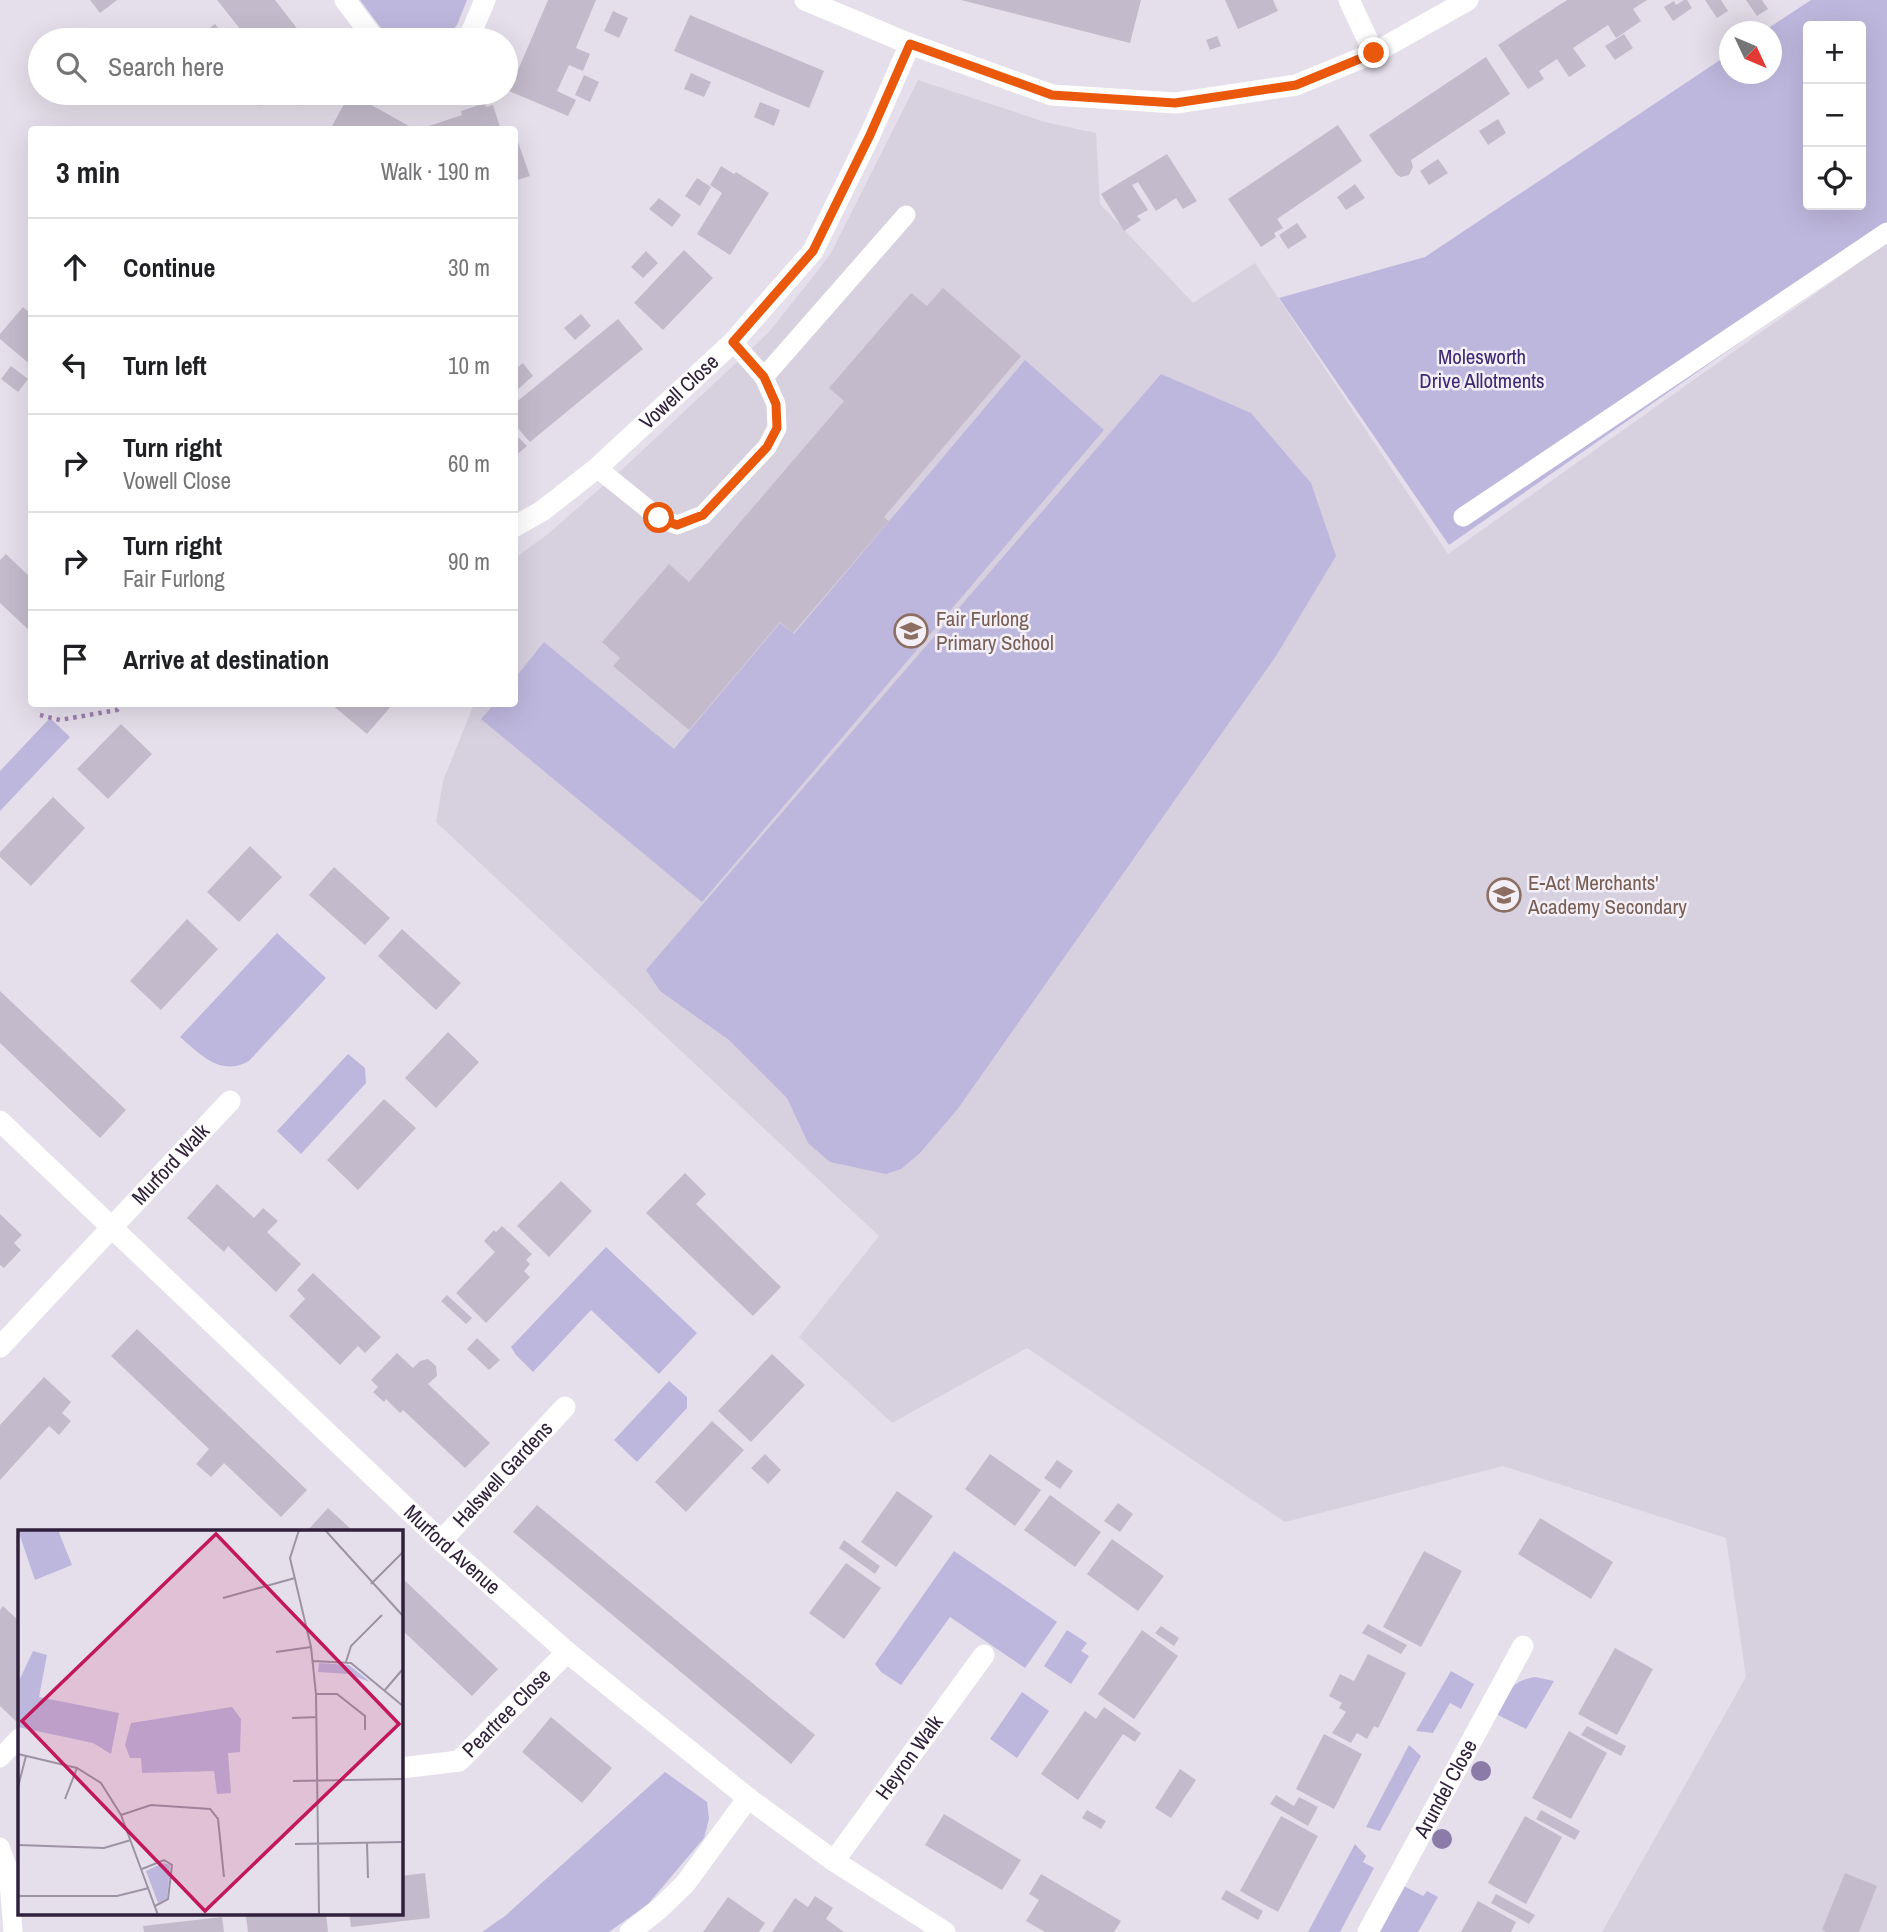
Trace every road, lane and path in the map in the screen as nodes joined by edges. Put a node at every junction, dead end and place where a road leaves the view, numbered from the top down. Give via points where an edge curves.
1 (345, 0) edge
2 (485, 0) edge
3 (805, 0) edge
4 (1349, 0) edge
5 (1468, 0) edge
6 (366, 28) edge
7 (473, 28) edge
8 (910, 44) junction
9 (1374, 53) junction
10 (906, 215) dead end
11 (1887, 232) edge
12 (733, 342) junction
13 (764, 377) junction
14 (597, 467) junction
15 (1463, 517) dead end
16 (518, 525) edge
17 (119, 707) edge
18 (40, 715) dead end
19 (230, 1101) dead end
20 (0, 1121) edge
21 (112, 1227) junction
22 (0, 1347) edge
23 (565, 1407) dead end
24 (441, 1541) junction
25 (1523, 1646) dead end
26 (567, 1652) junction
27 (984, 1655) dead end
28 (18, 1739) edge
29 (0, 1758) edge
30 (402, 1768) edge
31 (748, 1798) junction
32 (0, 1847) edge
33 (834, 1861) junction
34 (13, 1932) edge
35 (630, 1932) edge
36 (945, 1932) edge
37 (1368, 1932) edge

1 - 6 street
2 - 7 street
3 - 8 street
4 - 9 street
5 - 9 street
8 - 9 street via 1052,95 1175,103 1296,85
8 - 12 street, Vowell Close via 813,251
10 - 13 lane
11 - 15 lane
12 - 13 lane
12 - 14 street, Vowell Close
13 - 14 lane via 776,404 777,428 767,447 703,515 677,525 659,518
14 - 16 street, Vowell Close
17 - 18 path via 60,720
19 - 21 street, Murford Walk
20 - 21 street, Murford Avenue
21 - 22 street, Murford Walk
21 - 24 street, Murford Avenue
23 - 24 street, Halswell Gardens
24 - 26 street, Murford Avenue
25 - 37 street, Arundel Close
26 - 30 street, Peartree Close via 459,1761
26 - 31 street, Murford Avenue
27 - 33 street, Heyron Walk
28 - 29 lane
31 - 33 street, Murford Avenue
31 - 35 street via 685,1884
32 - 34 lane via 8,1869
33 - 36 street, Murford Avenue

